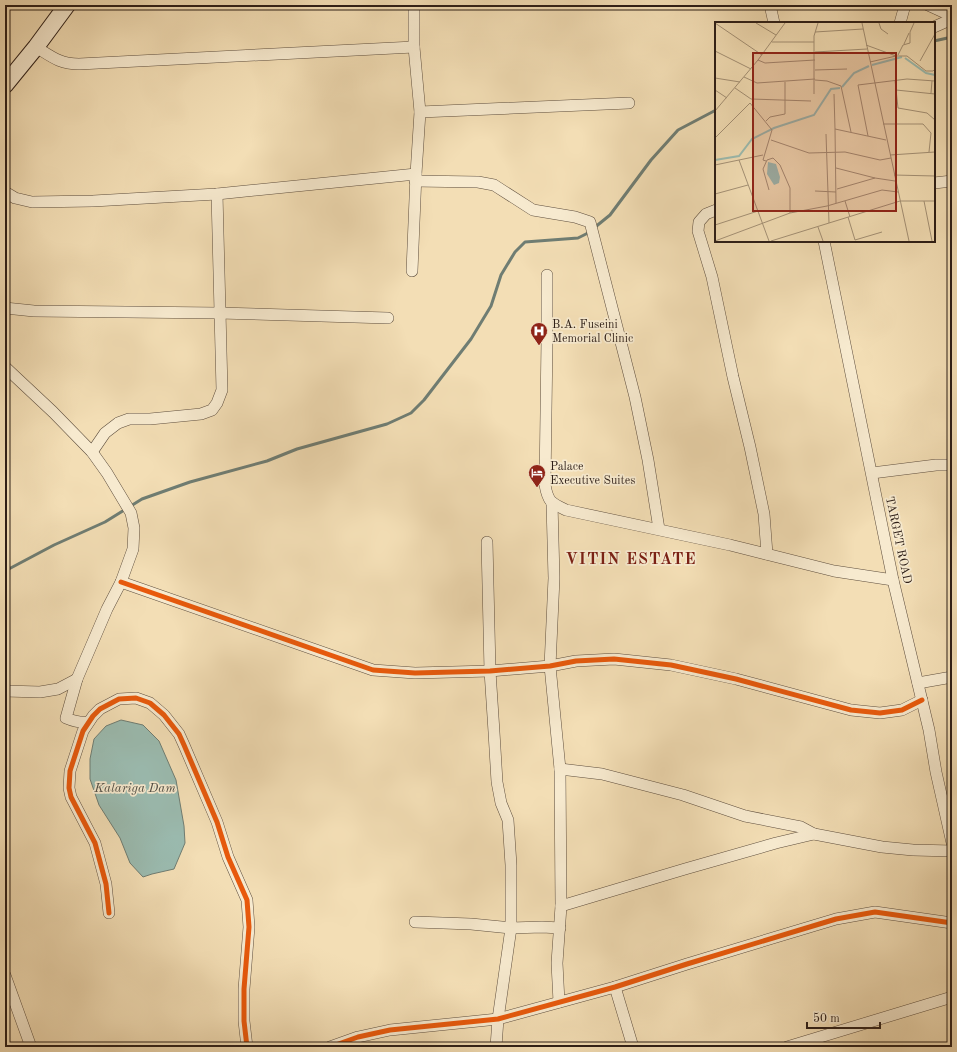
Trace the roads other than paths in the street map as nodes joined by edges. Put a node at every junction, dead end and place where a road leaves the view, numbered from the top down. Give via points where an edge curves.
1 (414, 5) edge
2 (770, 5) edge
3 (905, 5) edge
4 (928, 5) edge
5 (63, 6) edge
6 (952, 18) edge
7 (774, 22) edge
8 (900, 22) edge
9 (935, 26) edge
10 (36, 47) junction
11 (414, 47) junction
12 (5, 85) edge
13 (629, 103) dead end
14 (420, 112) junction
15 (416, 178) junction
16 (952, 181) edge
17 (935, 183) edge
18 (952, 184) edge
19 (5, 192) edge
20 (217, 194) junction
21 (715, 210) edge
22 (824, 242) edge
23 (412, 271) dead end
24 (547, 275) dead end
25 (5, 308) edge
26 (219, 313) junction
27 (388, 318) dead end
28 (5, 367) edge
29 (92, 452) junction
30 (952, 465) edge
31 (872, 473) junction
32 (552, 503) junction
33 (660, 529) junction
34 (487, 542) dead end
35 (767, 554) junction
36 (893, 580) junction
37 (121, 582) junction
38 (550, 666) junction
39 (490, 671) junction
40 (952, 678) edge
41 (77, 679) junction
42 (918, 683) junction
43 (5, 691) edge
44 (922, 700) junction
45 (88, 722) junction
46 (560, 769) junction
47 (949, 813) edge
48 (814, 834) junction
49 (952, 843) edge
50 (952, 851) edge
51 (561, 906) junction
52 (109, 913) dead end
53 (415, 922) dead end
54 (952, 923) edge
55 (511, 928) junction
56 (560, 928) junction
57 (5, 975) edge
58 (615, 987) junction
59 (952, 997) edge
60 (559, 1002) junction
61 (498, 1019) junction
62 (31, 1047) edge
63 (247, 1047) edge
64 (330, 1047) edge
65 (496, 1047) edge
66 (633, 1047) edge
67 (787, 1047) edge

1 - 11 street
2 - 7 street
3 - 8 street
4 - 6 street
5 - 10 main road
6 - 9 street
10 - 11 street via 58,61 79,64
10 - 12 main road
11 - 14 street
13 - 14 street
14 - 15 street
15 - 20 street
15 - 23 street
15 - 33 street via 494,185 533,210 590,222 635,397
16 - 17 street
16 - 18 street
19 - 20 street via 32,202 50,203
20 - 26 street
21 - 35 street via 706,214 700,222 698,231 712,277 750,446 764,514
22 - 31 street, TARGET ROAD
24 - 32 street via 545,485 547,496
25 - 26 street via 56,312
26 - 27 street
26 - 29 street via 222,390 212,410 201,414 129,419 118,423 105,433
28 - 29 street
29 - 37 street via 131,513 134,528 133,549
30 - 31 street
31 - 36 street, TARGET ROAD
32 - 33 street via 566,510
32 - 38 street via 554,578
33 - 35 street
34 - 39 street
35 - 36 street via 834,571
36 - 42 street, TARGET ROAD
37 - 39 street via 373,670 415,673
37 - 41 street
38 - 39 street
38 - 44 street via 576,661 614,659 671,665 736,679 851,710 880,713 902,710
38 - 46 street
39 - 55 street via 497,782 508,820
40 - 42 street
41 - 43 street via 58,689 40,692
41 - 45 street via 66,718 81,723
42 - 44 street, TARGET ROAD
44 - 47 street, TARGET ROAD
45 - 52 street via 70,771 69,788 71,797 95,843 106,884
45 - 63 street via 100,709 119,699 144,700 154,706 171,724 189,754 247,900 249,927 244,1020
46 - 48 street via 602,774 683,795 745,816 801,827
46 - 51 street
47 - 49 street, TARGET ROAD
48 - 50 street via 882,847
48 - 51 street
51 - 56 street
53 - 55 street
54 - 58 street via 875,912 861,914 836,919
55 - 56 street
55 - 61 street
56 - 60 street via 557,963
57 - 62 street
58 - 60 street
58 - 66 street
59 - 67 street
60 - 61 street
61 - 64 street via 390,1030
61 - 65 street

